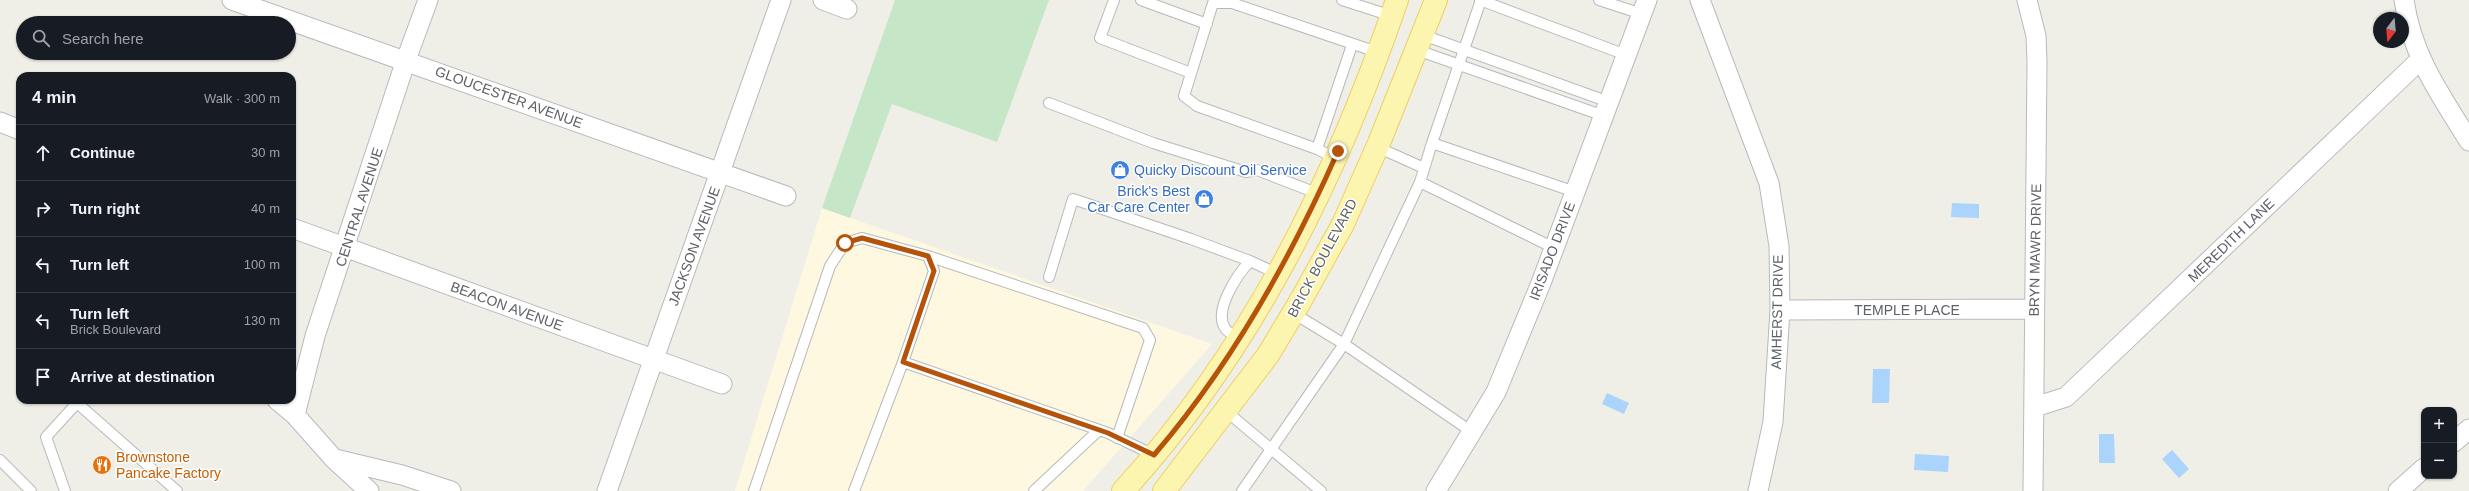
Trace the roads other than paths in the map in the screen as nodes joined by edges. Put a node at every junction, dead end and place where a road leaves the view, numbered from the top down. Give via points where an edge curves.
1 (232, 0) edge
2 (428, 0) edge
3 (781, 0) edge
4 (823, 0) edge
5 (1114, 0) edge
6 (1141, 0) edge
7 (1342, 0) edge
8 (1436, 0) edge
9 (1480, 0) edge
10 (1599, 0) edge
11 (1700, 0) edge
12 (2404, 0) edge
13 (2033, 3) edge
14 (1644, 7) edge
15 (1394, 8) edge
16 (847, 9) dead end
17 (278, 16) edge
18 (296, 22) edge
19 (1207, 24) junction
20 (1420, 42) junction
21 (1352, 45) junction
22 (1464, 50) junction
23 (1377, 52) junction
24 (1626, 55) junction
25 (406, 60) junction
26 (2420, 60) junction
27 (1459, 65) junction
28 (1191, 73) junction
29 (1048, 103) dead end
30 (1606, 109) junction
31 (0, 122) edge
32 (16, 128) edge
33 (2469, 141) edge
34 (1432, 143) junction
35 (1377, 148) junction
36 (1326, 154) junction
37 (1424, 168) junction
38 (720, 172) junction
39 (1420, 182) junction
40 (1575, 192) junction
41 (1319, 194) junction
42 (786, 196) dead end
43 (296, 229) edge
44 (346, 247) junction
45 (1554, 248) junction
46 (928, 256) junction
47 (1250, 261) junction
48 (1278, 274) junction
49 (1048, 277) dead end
50 (2034, 309) junction
51 (1780, 310) junction
52 (1293, 313) junction
53 (1239, 340) junction
54 (1344, 344) junction
55 (654, 360) junction
56 (903, 362) junction
57 (722, 384) dead end
58 (76, 404) edge
59 (78, 404) edge
60 (282, 404) edge
61 (2035, 407) junction
62 (1226, 411) junction
63 (295, 415) junction
64 (2469, 429) edge
65 (1099, 430) junction
66 (1472, 432) junction
67 (1117, 438) junction
68 (2457, 439) edge
69 (1271, 449) junction
70 (1154, 455) junction
71 (334, 459) junction
72 (0, 460) edge
73 (2421, 471) edge
74 (1166, 490) edge
75 (31, 491) edge
76 (65, 491) edge
77 (178, 491) edge
78 (369, 491) edge
79 (451, 491) edge
80 (607, 491) edge
81 (754, 491) edge
82 (854, 491) edge
83 (1034, 491) edge
84 (1123, 491) edge
85 (1242, 491) edge
86 (1321, 491) edge
87 (1436, 491) edge
88 (1758, 491) edge
89 (2033, 491) edge
90 (2398, 491) edge

1 - 17 street, GLOUCESTER AVENUE
2 - 25 street, CENTRAL AVENUE
3 - 38 street, JACKSON AVENUE
4 - 16 street
5 - 28 lane via 1100,38
6 - 19 lane
7 - 15 lane
8 - 20 main road, BRICK BOULEVARD
9 - 22 lane
9 - 24 lane
10 - 14 lane
11 - 51 street, AMHERST DRIVE via 1769,183 1778,246
12 - 26 street via 2406,16
13 - 50 street, BRYN MAWR DRIVE via 2037,62
14 - 24 street, IRISADO DRIVE
15 - 23 main road
18 - 25 street, GLOUCESTER AVENUE
19 - 21 lane via 1213,3 1232,3
19 - 28 lane
20 - 22 lane
20 - 27 lane
20 - 35 main road, BRICK BOULEVARD
21 - 23 lane
21 - 36 lane
22 - 27 lane
22 - 30 lane
23 - 36 main road
24 - 30 street, IRISADO DRIVE
25 - 38 street, GLOUCESTER AVENUE
25 - 44 street, CENTRAL AVENUE
26 - 33 street
26 - 61 street, MEREDITH LANE via 2066,398
27 - 30 lane
27 - 34 lane
28 - 36 lane via 1184,96 1197,106
29 - 41 lane via 1153,143 1246,172 1257,170
30 - 40 street, IRISADO DRIVE
31 - 32 street
34 - 37 lane
34 - 40 lane
35 - 37 lane
35 - 52 main road, BRICK BOULEVARD via 1343,224
36 - 41 main road
37 - 39 lane
38 - 42 street, GLOUCESTER AVENUE
38 - 55 street, JACKSON AVENUE
39 - 45 lane
39 - 54 lane
40 - 45 street, IRISADO DRIVE
41 - 48 main road
43 - 44 street, BEACON AVENUE
44 - 55 street, BEACON AVENUE
44 - 63 street, CENTRAL AVENUE via 315,336
45 - 66 street, IRISADO DRIVE via 1496,392
46 - 56 lane via 934,271
46 - 67 lane via 1143,328 1150,340
46 - 81 lane via 862,238 845,243 830,266
47 - 48 lane
47 - 49 lane via 1073,199
47 - 53 lane via 1236,276 1221,318 1225,328
48 - 53 main road
50 - 51 street, TEMPLE PLACE
50 - 61 street, BRYN MAWR DRIVE
51 - 88 street, AMHERST DRIVE via 1773,422
52 - 54 lane
52 - 62 main road, BRICK BOULEVARD via 1268,355
53 - 70 main road via 1186,418
54 - 66 lane
54 - 69 lane
55 - 57 street, BEACON AVENUE
55 - 80 street, JACKSON AVENUE
56 - 65 lane
56 - 82 lane
58 - 76 lane via 46,437
59 - 77 lane
60 - 63 street
61 - 89 street, BRYN MAWR DRIVE
62 - 69 lane
62 - 74 main road, BRICK BOULEVARD
63 - 71 street
64 - 68 street
65 - 67 lane
65 - 83 lane
66 - 87 street, IRISADO DRIVE
67 - 70 lane
69 - 85 lane
69 - 86 lane
70 - 84 main road
71 - 78 street
71 - 79 street via 402,475
72 - 75 lane
73 - 90 street

